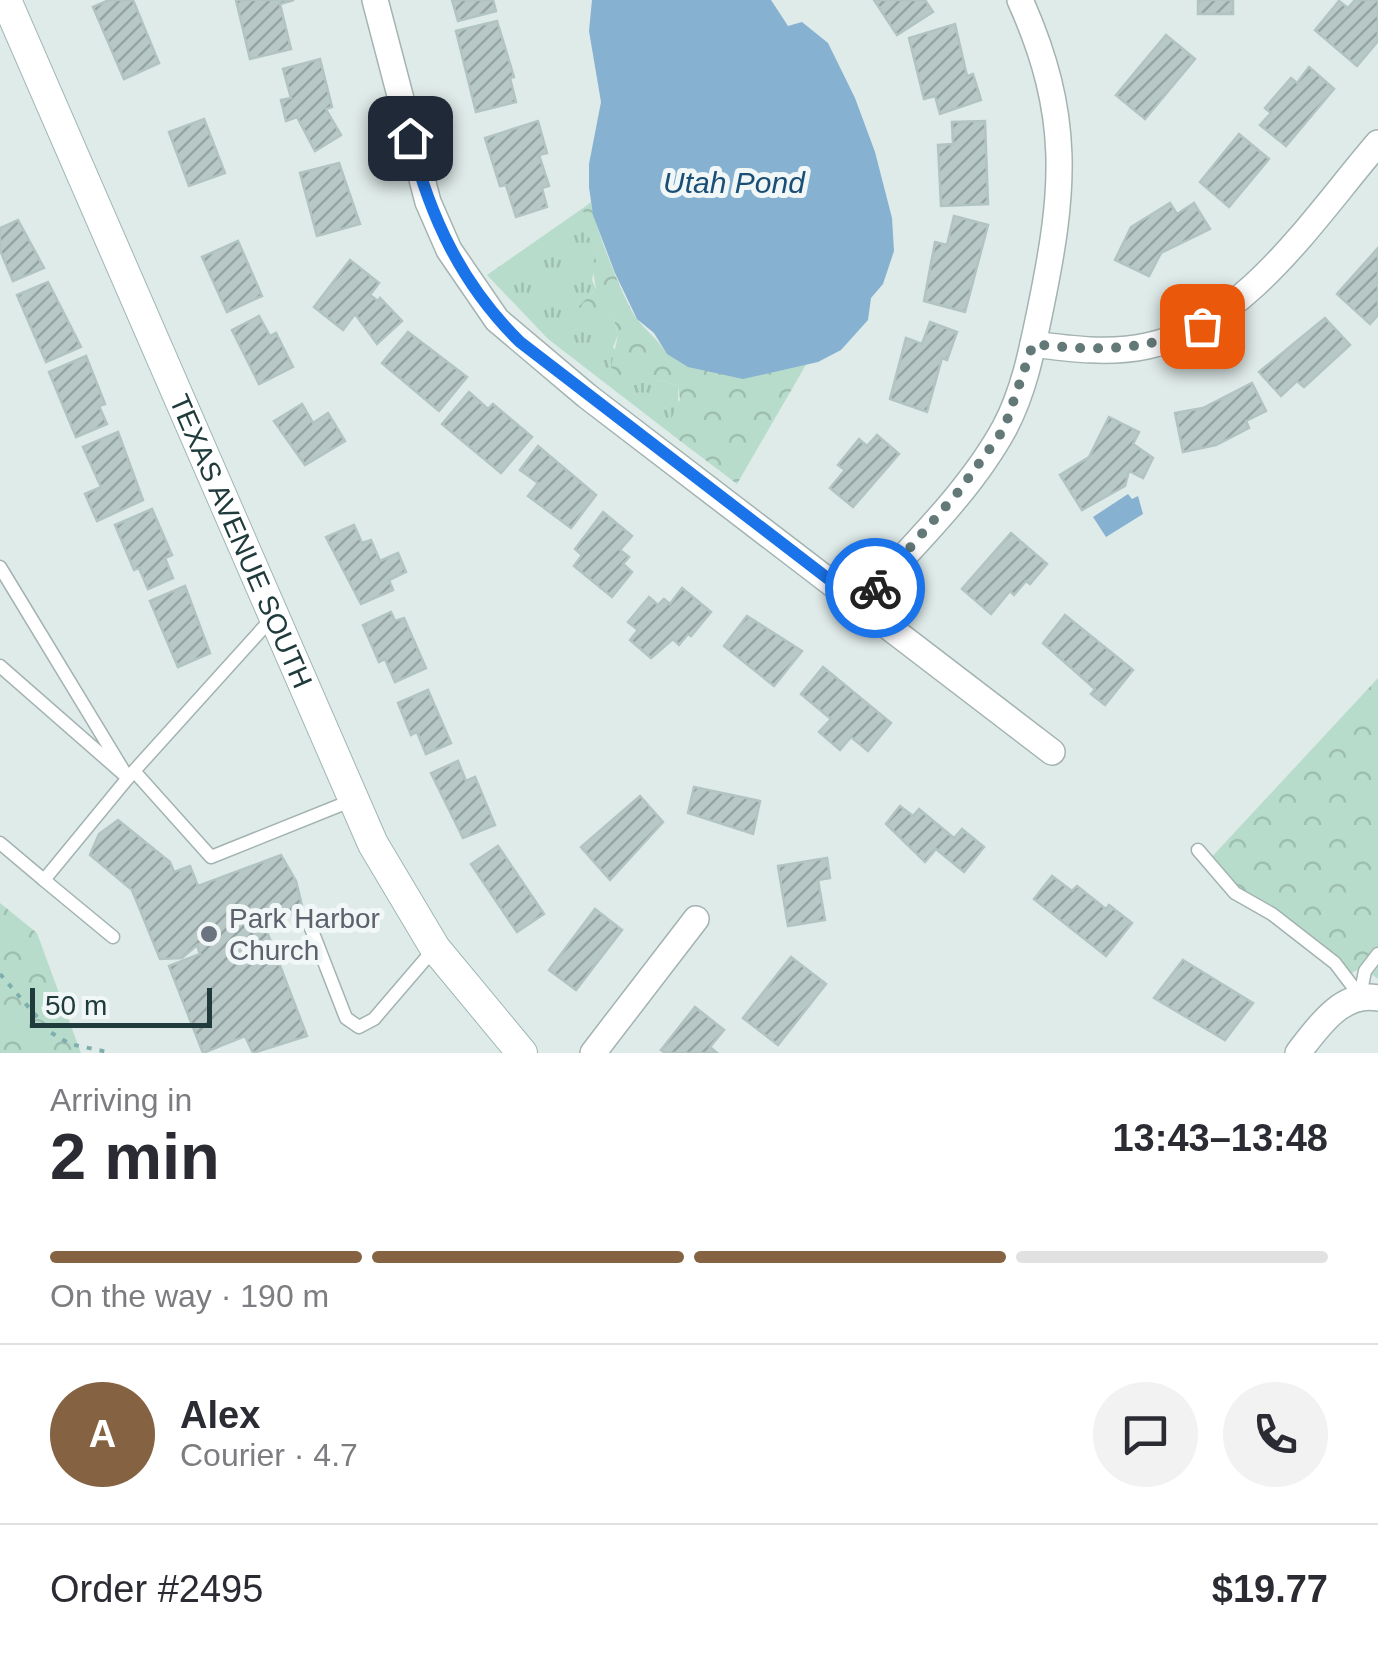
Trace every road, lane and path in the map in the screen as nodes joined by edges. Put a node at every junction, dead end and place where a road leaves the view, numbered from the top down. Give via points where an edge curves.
1 (6, 0) edge
2 (375, 0) edge
3 (1026, 2) edge
4 (1378, 143) edge
5 (1033, 344) junction
6 (0, 568) edge
7 (861, 604) junction
8 (273, 617) junction
9 (0, 666) edge
10 (1052, 752) dead end
11 (131, 774) junction
12 (353, 800) junction
13 (0, 843) edge
14 (1198, 850) dead end
15 (44, 880) junction
16 (696, 919) dead end
17 (309, 923) dead end
18 (113, 936) dead end
19 (435, 948) junction
20 (1378, 954) edge
21 (0, 974) edge
22 (1373, 996) edge
23 (112, 1053) edge
24 (522, 1053) edge
25 (592, 1053) edge
26 (1298, 1053) edge

1 - 8 street, TEXAS AVENUE SOUTH
2 - 7 street via 428,202 449,250 488,309 587,396
3 - 5 street via 1056,110 1062,181
4 - 5 street via 1253,287 1202,326 1123,350
5 - 7 street via 1013,410 990,451
6 - 11 lane
7 - 10 street
8 - 11 lane
8 - 12 street, TEXAS AVENUE SOUTH
9 - 11 lane
11 - 12 lane via 211,857
11 - 15 lane
12 - 19 street, TEXAS AVENUE SOUTH
13 - 15 lane
14 - 22 lane via 1234,892 1272,914
15 - 18 lane
16 - 25 street
17 - 19 lane via 346,1018 359,1027 374,1019
19 - 24 street, TEXAS AVENUE SOUTH
20 - 22 lane via 1365,970
21 - 23 path via 50,1032
22 - 26 street via 1336,1009

